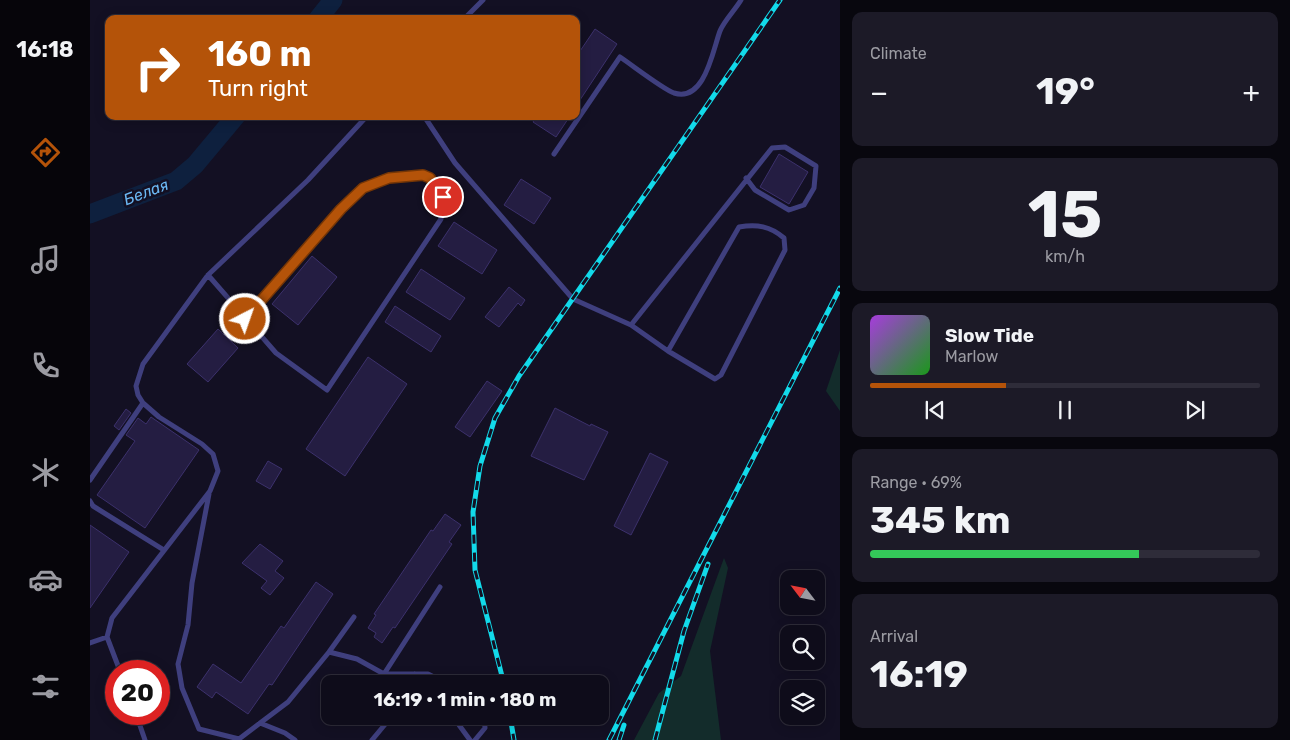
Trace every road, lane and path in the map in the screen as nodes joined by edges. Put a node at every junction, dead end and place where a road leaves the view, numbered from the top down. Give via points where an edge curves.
1 (483, 0) edge
2 (742, 0) edge
3 (468, 15) edge
4 (580, 116) edge
5 (363, 120) edge
6 (427, 120) edge
7 (577, 120) edge
8 (554, 154) dead end
9 (746, 178) junction
10 (208, 275) junction
11 (245, 319) junction
12 (632, 325) junction
13 (668, 351) junction
14 (143, 403) junction
15 (90, 480) edge
16 (210, 492) junction
17 (90, 502) edge
18 (164, 550) junction
19 (440, 587) dead end
20 (354, 616) dead end
21 (107, 637) junction
22 (90, 643) edge
23 (329, 652) junction
24 (116, 660) edge
25 (384, 674) junction
26 (414, 674) joint
27 (430, 675) edge
28 (260, 723) junction
29 (140, 725) edge
30 (384, 725) edge
31 (459, 725) edge
32 (485, 725) edge
33 (145, 740) edge
34 (239, 740) edge
35 (295, 740) edge
36 (372, 740) edge
37 (470, 740) edge
38 (475, 740) edge

1 - 3 lane
2 - 4 lane via 720,31 708,69 697,86 687,92 675,93 620,57
5 - 10 lane via 308,180
6 - 12 lane via 455,163 573,299
7 - 8 lane
9 - 9 lane via 772,148 785,147 816,166 814,188 804,205 790,210 756,190
9 - 12 lane
10 - 11 lane
10 - 14 lane via 142,364 136,386
11 - 11 lane via 276,353 326,390 441,218 443,197 430,178 423,175 389,178 363,188
12 - 13 lane
13 - 13 lane via 715,379 721,375 785,250 784,238 775,230 755,224 739,227
14 - 15 lane
14 - 16 lane via 213,454 218,471
16 - 18 lane
16 - 34 lane via 192,582 188,625 178,664 182,688 199,729
17 - 18 lane
18 - 21 lane via 112,618
19 - 25 lane
20 - 23 lane
21 - 22 lane
21 - 24 lane
23 - 25 lane via 357,659
23 - 28 lane via 288,702
25 - 26 lane
26 - 27 lane
28 - 34 lane
28 - 35 lane
29 - 33 lane
30 - 36 lane
31 - 37 lane
32 - 38 lane

